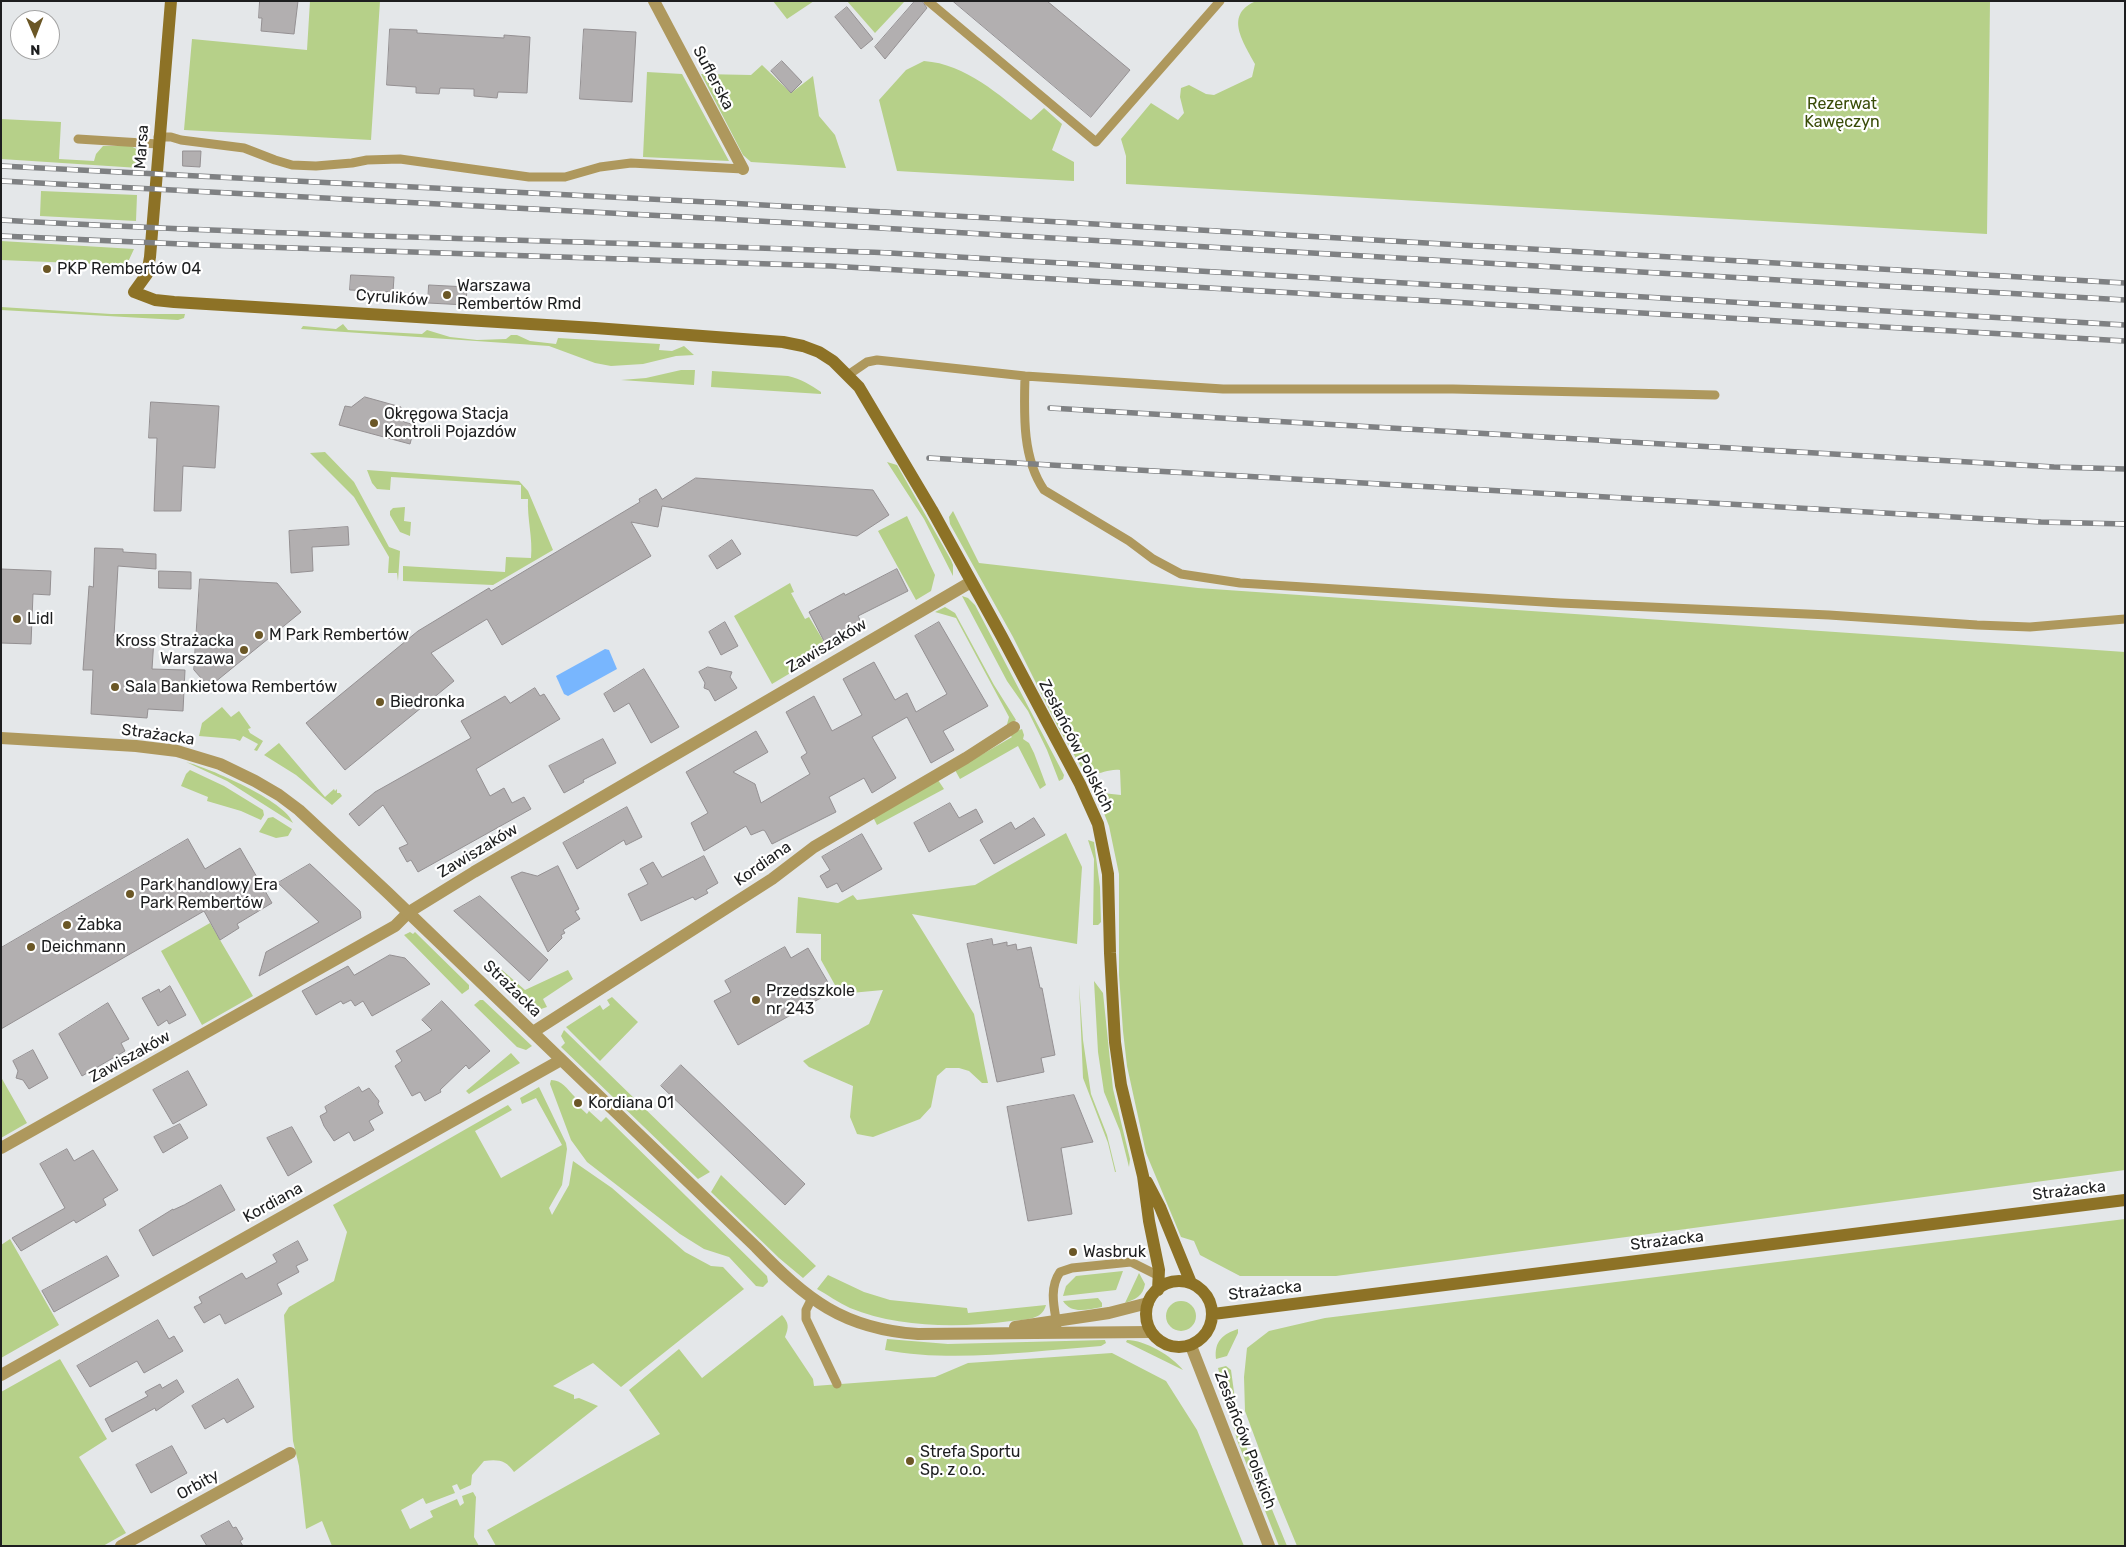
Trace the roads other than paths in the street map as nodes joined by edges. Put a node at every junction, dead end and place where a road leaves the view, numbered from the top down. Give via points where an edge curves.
1 (170, 1) edge
2 (654, 1) edge
3 (928, 1) edge
4 (1220, 1) edge
5 (78, 139) dead end
6 (158, 141) junction
7 (743, 170) joint
8 (134, 292) joint
9 (848, 375) junction
10 (1025, 376) junction
11 (1715, 395) dead end
12 (971, 582) junction
13 (2125, 620) edge
14 (1014, 727) dead end
15 (1, 738) edge
16 (409, 912) junction
17 (533, 1032) junction
18 (561, 1060) junction
19 (1, 1148) edge
20 (1143, 1176) junction
21 (2125, 1200) edge
22 (1159, 1276) junction
23 (1191, 1283) junction
24 (1158, 1290) junction
25 (812, 1298) junction
26 (1148, 1303) junction
27 (1213, 1314) junction
28 (1057, 1327) junction
29 (1151, 1332) junction
30 (1190, 1346) junction
31 (1, 1375) edge
32 (837, 1384) dead end
33 (290, 1453) dead end
34 (121, 1546) edge
35 (1269, 1546) edge

1 - 6 main road, Marsa
2 - 7 street, Suflerska
3 - 4 lane via 1096,142
5 - 6 lane
6 - 7 lane via 171,137 244,148 292,165 400,159 548,178 624,163
6 - 8 main road, Marsa via 150,262 143,282
8 - 9 main road, Cyrulików via 155,300 174,302 783,342 819,352
9 - 10 lane via 867,362 877,360
9 - 12 main road, Zesłańców Polskich via 886,432
10 - 11 lane via 1223,389 1453,389
10 - 13 lane via 1025,430 1031,463 1044,490 1181,574 1240,582 1560,603 1829,614 1977,625 2030,627
12 - 16 street, Zawiszaków
12 - 20 main road, Zesłańców Polskich via 1080,784 1098,824 1108,874 1115,1042 1121,1085
14 - 17 street, Kordiana via 814,847 772,879
15 - 16 street, Strażacka via 177,751 220,764 255,781 299,810
16 - 17 street, Strażacka
16 - 19 street, Zawiszaków via 395,926
17 - 18 street, Strażacka
18 - 25 street, Strażacka via 788,1281
18 - 31 street, Kordiana
20 - 22 main road, Zesłańców Polskich
20 - 23 main road, Zesłańców Polskich
21 - 27 main road, Strażacka
22 - 24 main road, Zesłańców Polskich
22 - 28 lane via 1131,1262 1060,1272 1054,1285 1053,1300
23 - 24 main road via 1176,1281
23 - 27 main road via 1204,1292
24 - 26 main road
25 - 28 street, Strażacka via 836,1314 898,1333 964,1334
25 - 32 lane via 806,1319
26 - 28 street, Strażacka
26 - 29 main road via 1146,1317
27 - 30 main road via 1206,1334
28 - 29 street, Strażacka
29 - 30 main road via 1166,1345
30 - 35 street, Zesłańców Polskich
33 - 34 street, Orbity

